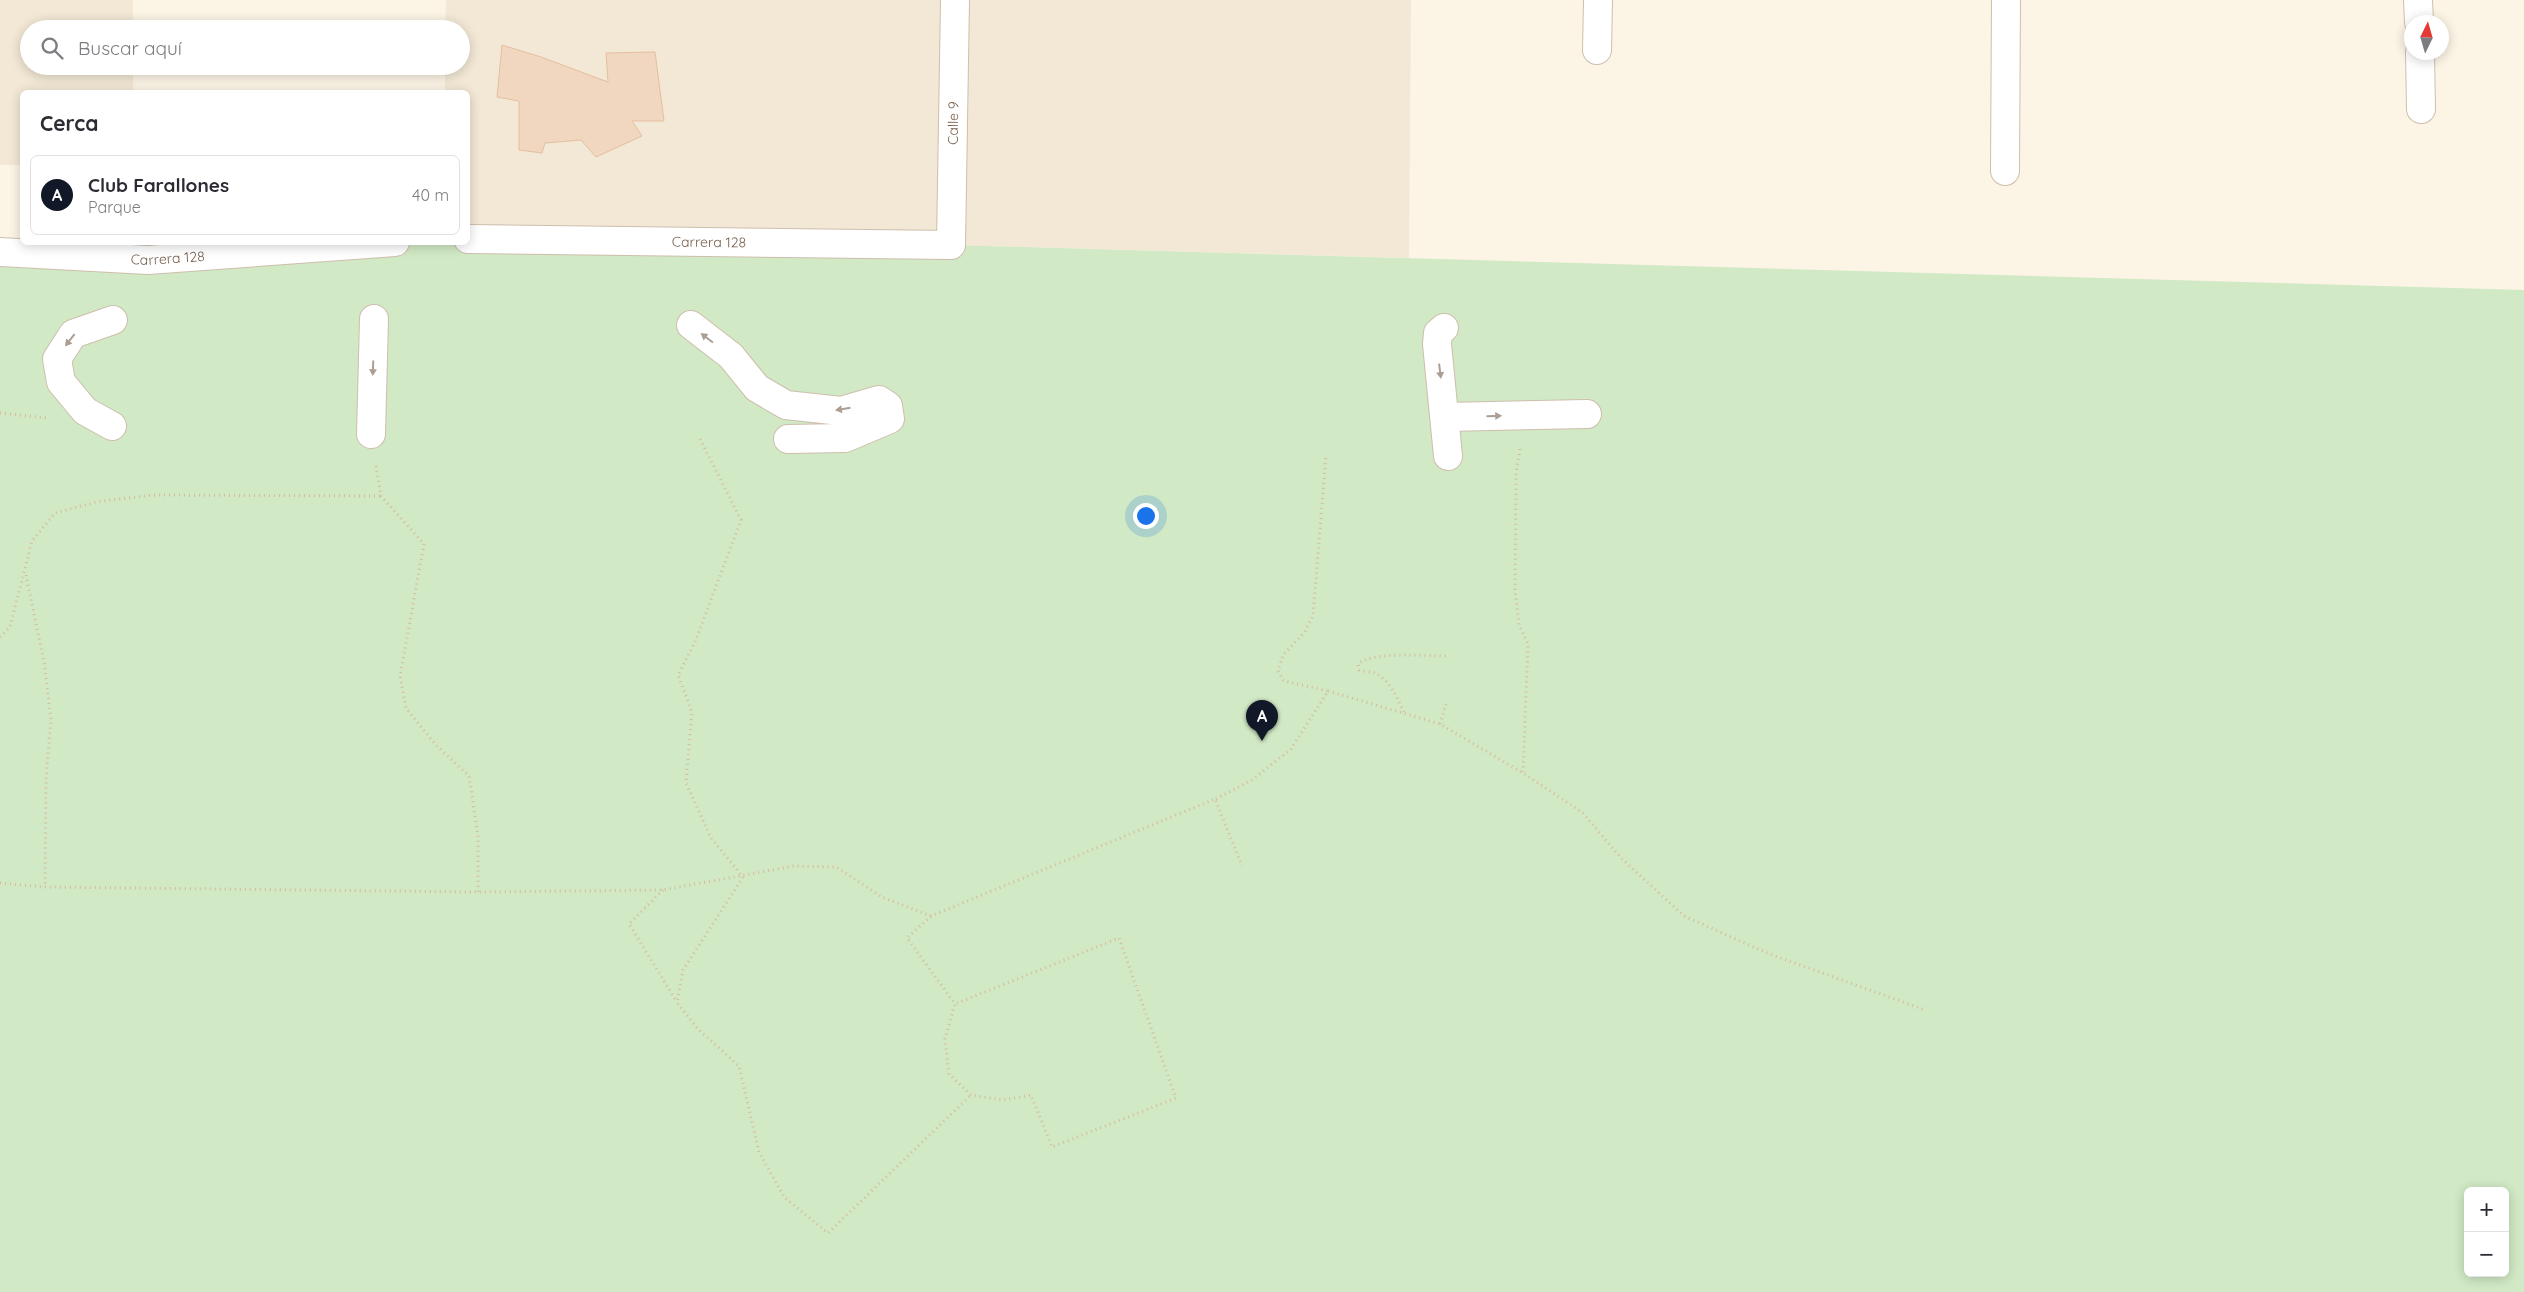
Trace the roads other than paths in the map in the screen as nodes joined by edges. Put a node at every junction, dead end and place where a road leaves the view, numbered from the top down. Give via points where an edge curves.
1 (955, 0) edge
2 (1598, 0) edge
3 (2006, 0) edge
4 (2418, 0) edge
5 (2419, 15) edge
6 (1597, 50) dead end
7 (2420, 60) edge
8 (2421, 109) dead end
9 (2005, 171) dead end
10 (470, 239) edge
11 (354, 245) edge
12 (951, 245) joint
13 (0, 252) edge
14 (374, 319) dead end
15 (113, 320) dead end
16 (691, 326) dead end
17 (1444, 328) dead end
18 (1587, 414) dead end
19 (1445, 417) junction
20 (112, 426) dead end
21 (371, 434) road end
22 (788, 439) dead end
23 (1448, 456) dead end

1 - 12 street, Calle 9
2 - 6 street
3 - 9 street
4 - 5 street
7 - 8 street
10 - 12 street, Carrera 128
11 - 13 street, Carrera 128 via 148,260
14 -> 21 street
15 -> 20 street via 73,334 57,359 61,382 86,411
22 -> 16 street via 845,438 890,419 888,406 879,400 841,411 786,405 757,388 731,356
17 -> 19 street via 1438,333 1437,344
19 -> 18 street
19 - 23 street

